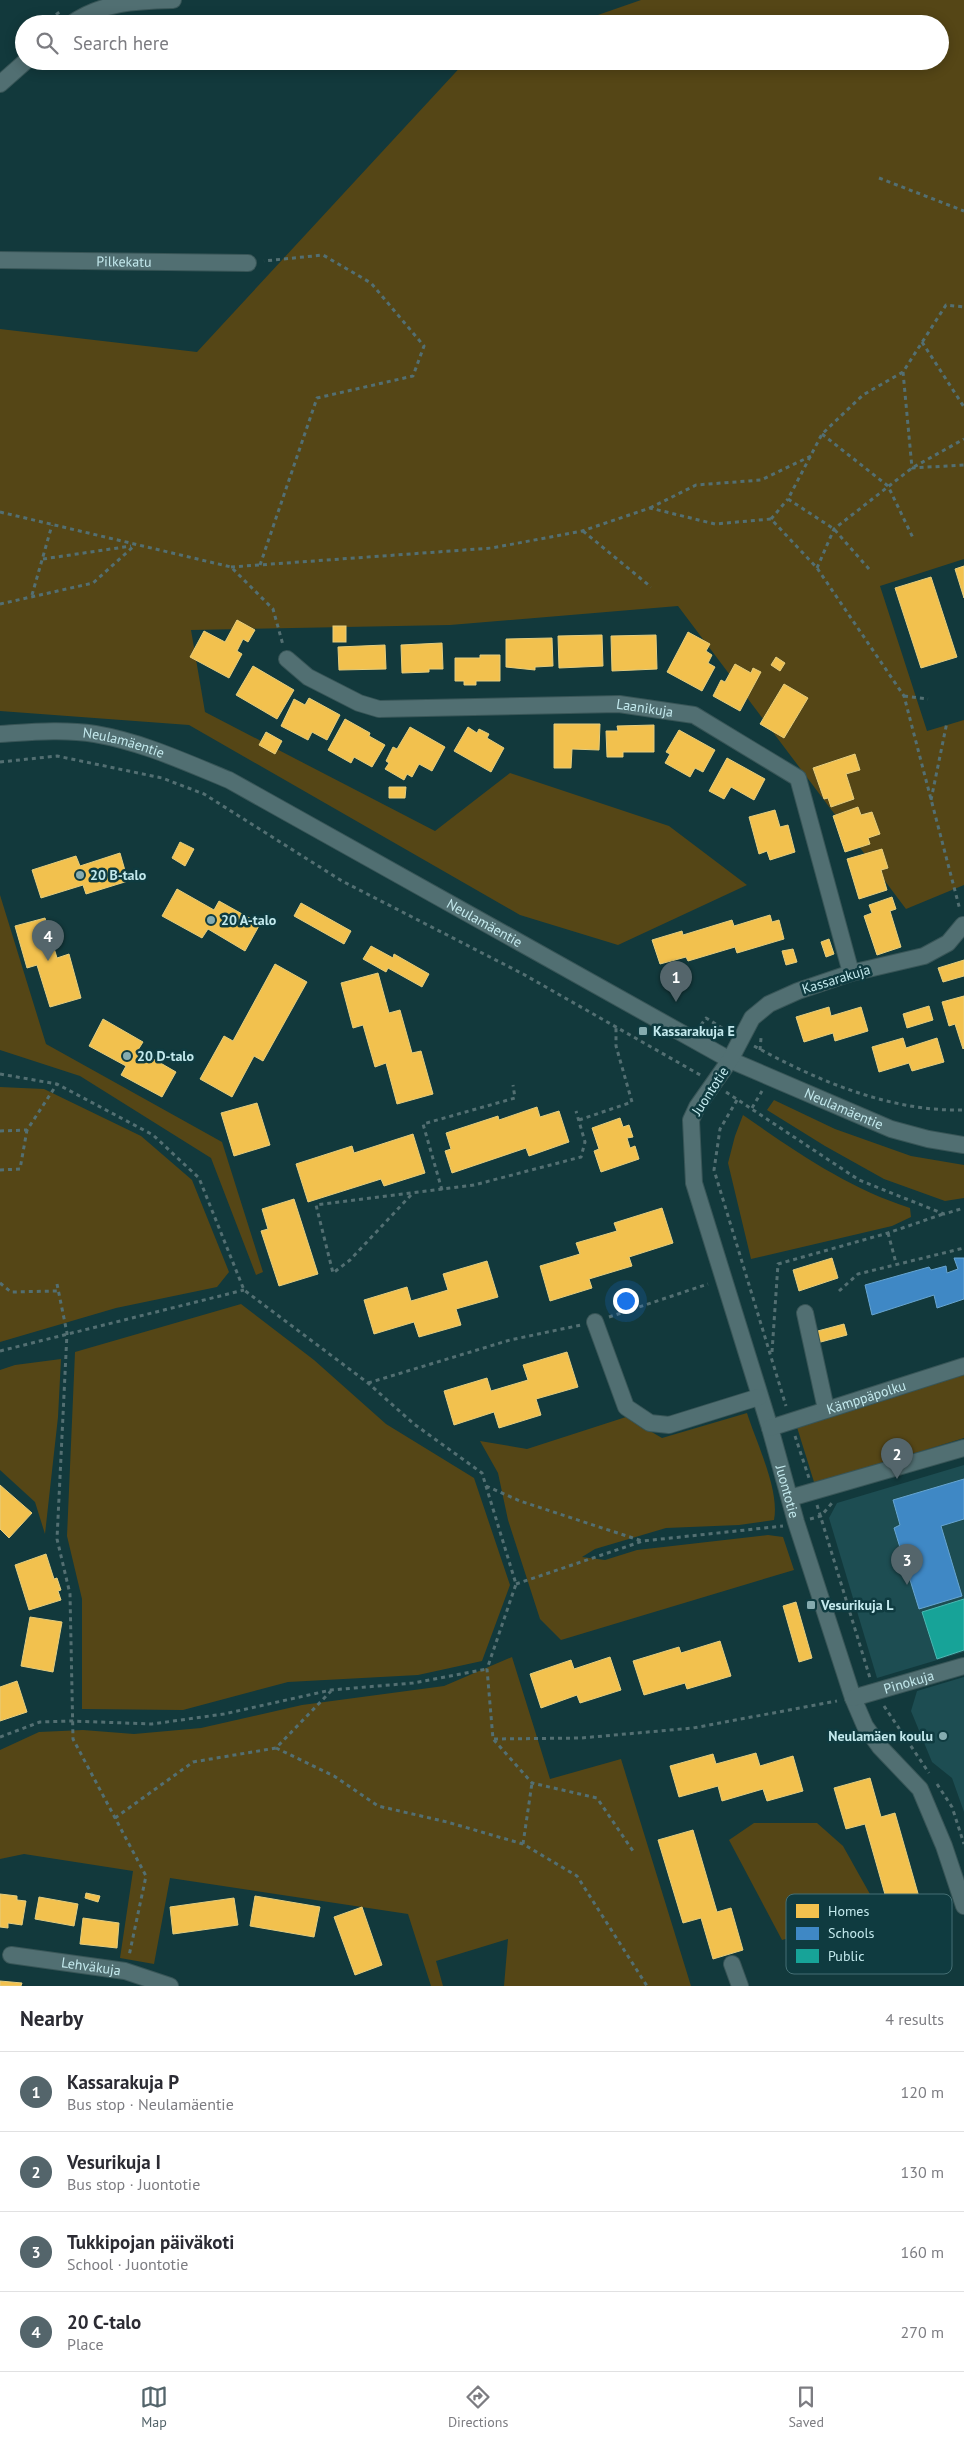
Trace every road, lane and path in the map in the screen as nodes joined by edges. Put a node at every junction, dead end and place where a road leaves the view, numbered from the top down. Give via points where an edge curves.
1 (172, 0) edge
2 (88, 15) edge
3 (16, 70) edge
4 (0, 84) edge
5 (879, 178) dead end
6 (964, 211) edge
7 (0, 260) edge
8 (248, 263) joint
9 (964, 307) edge
10 (922, 342) junction
11 (903, 372) junction
12 (964, 407) edge
13 (822, 434) junction
14 (964, 438) edge
15 (811, 456) junction
16 (964, 465) edge
17 (912, 468) junction
18 (888, 486) junction
19 (788, 499) junction
20 (650, 508) junction
21 (0, 512) edge
22 (771, 519) junction
23 (52, 525) junction
24 (834, 529) junction
25 (582, 531) junction
26 (914, 540) dead end
27 (134, 546) junction
28 (43, 559) junction
29 (260, 565) junction
30 (231, 567) junction
31 (817, 568) junction
32 (869, 569) dead end
33 (651, 587) dead end
34 (32, 595) junction
35 (0, 604) edge
36 (287, 659) joint
37 (904, 696) junction
38 (928, 699) dead end
39 (947, 722) dead end
40 (0, 734) edge
41 (0, 762) edge
42 (931, 801) junction
43 (964, 925) edge
44 (851, 974) junction
45 (616, 1026) junction
46 (693, 1039) junction
47 (740, 1039) junction
48 (730, 1060) junction
49 (0, 1074) edge
50 (57, 1084) junction
51 (714, 1084) junction
52 (513, 1085) dead end
53 (737, 1100) junction
54 (964, 1110) edge
55 (576, 1111) dead end
56 (579, 1120) junction
57 (26, 1130) junction
58 (0, 1131) edge
59 (964, 1144) edge
60 (0, 1170) edge
61 (442, 1190) junction
62 (410, 1195) junction
63 (964, 1208) edge
64 (944, 1214) junction
65 (888, 1233) junction
66 (964, 1248) edge
67 (896, 1263) junction
68 (0, 1283) edge
69 (57, 1284) dead end
70 (708, 1284) dead end
71 (244, 1290) junction
72 (839, 1291) dead end
73 (58, 1292) junction
74 (805, 1313) dead end
75 (595, 1322) junction
76 (67, 1333) junction
77 (0, 1351) edge
78 (771, 1355) junction
79 (964, 1366) edge
80 (368, 1383) junction
81 (759, 1397) junction
82 (826, 1409) junction
83 (790, 1421) junction
84 (770, 1428) junction
85 (964, 1448) edge
86 (486, 1486) junction
87 (813, 1491) junction
88 (790, 1498) junction
89 (796, 1522) junction
90 (643, 1542) junction
91 (516, 1584) junction
92 (964, 1666) edge
93 (487, 1669) junction
94 (331, 1690) junction
95 (853, 1698) junction
96 (71, 1721) junction
97 (0, 1737) edge
98 (493, 1739) junction
99 (276, 1748) junction
100 (532, 1783) junction
101 (115, 1818) junction
102 (522, 1844) junction
103 (635, 1854) dead end
104 (964, 1906) edge
105 (11, 1955) dead end
106 (732, 1964) dead end
107 (125, 1971) junction
108 (170, 1986) edge
109 (647, 1986) edge
110 (740, 1986) edge

1 - 2 street via 132,2 102,8
3 - 4 street
5 - 6 path
7 - 8 street, Pilkekatu
8 - 29 path via 323,255 371,282 424,346 413,376 317,398
9 - 10 path via 946,305
10 - 11 path
10 - 12 path
11 - 13 path via 863,395
11 - 17 path
13 - 15 path
13 - 18 path
14 - 17 path
15 - 19 path
15 - 20 path via 761,480 696,485
16 - 17 path
17 - 18 path
18 - 24 path
18 - 26 path
19 - 22 path
19 - 24 path
20 - 22 path via 715,524
20 - 25 path
21 - 23 path
22 - 31 path
23 - 27 path
23 - 28 path
24 - 31 path
24 - 32 path
25 - 29 path via 492,548
25 - 33 path
27 - 28 path
27 - 30 path
27 - 34 path via 93,583
28 - 34 path
29 - 30 path
30 - 36 path via 273,609
31 - 37 path
34 - 35 path
36 - 44 street, Laanikuja via 308,678 359,703 379,709 619,704 694,716 798,778
37 - 38 path
37 - 42 path
39 - 42 path
40 - 46 street, Neulamäentie via 54,731 95,734 166,754 229,780
41 - 45 path via 57,756 162,778 204,794 342,881
42 - 43 path
43 - 44 street, Kassarakuja via 948,943 924,956
44 - 47 street, Kassarakuja via 769,1004 752,1018
45 - 51 path
45 - 56 path via 616,1046 632,1102
46 - 47 path via 706,1018
46 - 48 street, Neulamäentie
47 - 48 street, Kassarakuja
47 - 54 path via 780,1060 879,1101
48 - 51 street, Juontotie
48 - 59 street, Neulamäentie via 891,1129
49 - 50 path
50 - 57 path
50 - 71 path via 153,1135 199,1178
51 - 53 path
51 - 81 street, Juontotie via 704,1095 691,1120 694,1182
52 - 61 path via 515,1098 422,1124
53 - 64 path via 858,1180
53 - 78 path via 720,1129 714,1170
55 - 56 path
56 - 61 path via 585,1142 581,1157 474,1185
57 - 58 path
57 - 60 path via 20,1169
61 - 62 path
62 - 62 path via 316,1206 334,1273 350,1260
63 - 64 path
64 - 65 path
65 - 67 path
65 - 78 path via 778,1264
66 - 67 path
67 - 72 path via 858,1274
68 - 73 path via 11,1292
69 - 73 path
70 - 75 path
71 - 76 path
71 - 80 path
73 - 76 path
74 - 82 street
75 - 80 path via 510,1340
75 - 81 street via 626,1407 650,1423 669,1425
76 - 77 path
76 - 96 path via 57,1539 70,1594
78 - 83 path
79 - 82 street, Kämppäpolku
80 - 86 path via 414,1424 482,1474
81 - 84 street, Juontotie
82 - 83 street, Kämppäpolku
83 - 84 street, Kämppäpolku
83 - 87 path
84 - 88 street, Juontotie
85 - 87 street
86 - 90 path via 520,1502
86 - 91 path
87 - 88 street
87 - 89 path via 821,1516
88 - 89 street, Juontotie
89 - 90 path via 777,1528
89 - 95 street, Juontotie
90 - 91 path
91 - 93 path
92 - 95 street, Pinokuja
93 - 94 path via 413,1683
93 - 98 path
94 - 96 path via 224,1714 152,1724
94 - 99 path
95 - 98 path via 693,1728 581,1738
95 - 104 street, Juontotie via 865,1726 880,1747 920,1789
96 - 97 path via 40,1722
96 - 101 path via 73,1739
98 - 100 path
99 - 101 path via 193,1762
99 - 102 path via 334,1776 378,1806
100 - 102 path
100 - 103 path via 597,1798
101 - 107 path via 146,1876
102 - 109 path via 577,1876
105 - 107 street, Lehväkuja
106 - 110 street
107 - 108 street, Lehväkuja

